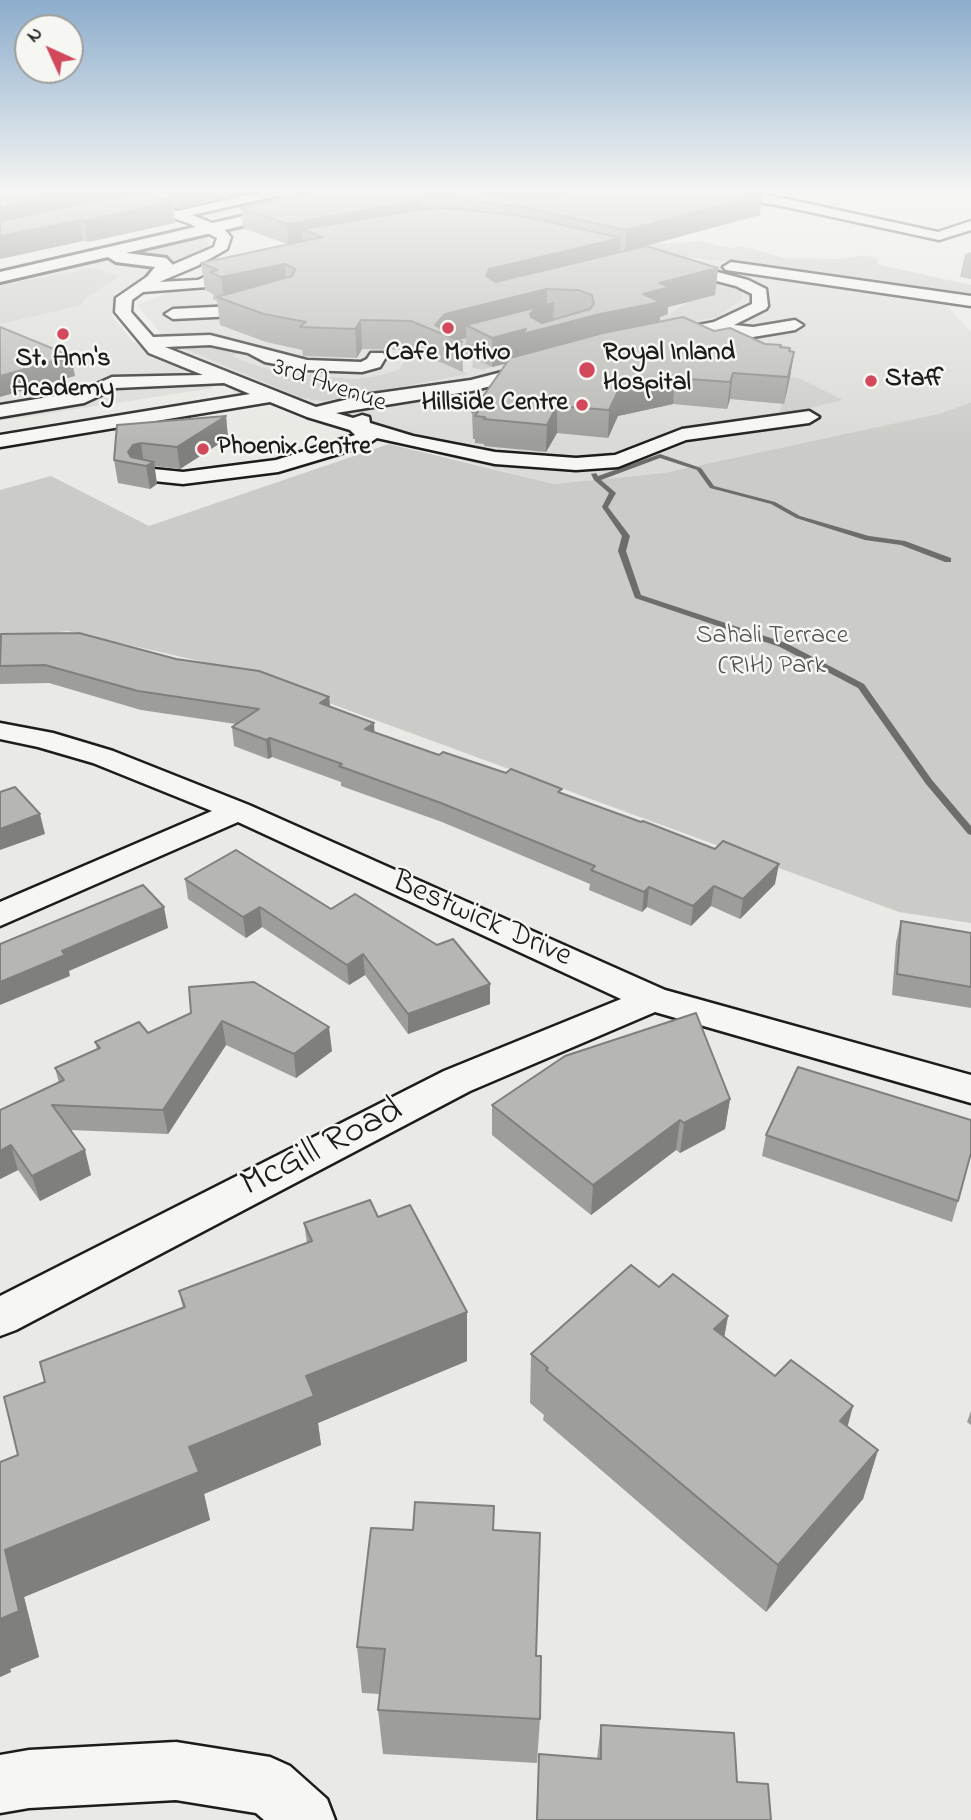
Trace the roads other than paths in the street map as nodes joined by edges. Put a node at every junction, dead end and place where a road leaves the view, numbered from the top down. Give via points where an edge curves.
1 (158, 274) edge
2 (164, 274) edge
3 (223, 274) edge
4 (707, 274) edge
5 (784, 274) edge
6 (156, 277) junction
7 (139, 288) junction
8 (278, 301) edge
9 (971, 301) edge
10 (173, 314) junction
11 (719, 326) junction
12 (795, 326) dead end
13 (182, 332) dead end
14 (647, 340) edge
15 (148, 342) junction
16 (253, 349) junction
17 (310, 349) edge
18 (359, 354) edge
19 (564, 360) edge
20 (467, 365) tunnel mouth
21 (494, 378) junction
22 (230, 379) junction
23 (271, 396) junction
24 (446, 401) dead end
25 (0, 411) edge
26 (314, 413) junction
27 (809, 416) dead end
28 (356, 424) junction
29 (9, 440) edge
30 (0, 450) edge
31 (144, 474) edge
32 (0, 731) edge
33 (238, 811) junction
34 (0, 915) edge
35 (653, 999) junction
36 (971, 1089) edge
37 (0, 1317) edge
38 (0, 1784) edge
39 (306, 1820) edge

1 - 6 main road
2 - 6 street, 3rd Avenue
3 - 7 street via 201,284
4 - 11 street via 760,292 760,306
5 - 9 street
6 - 7 street, 3rd Avenue
7 - 10 street via 168,303
7 - 15 street, 3rd Avenue via 124,298 123,312
8 - 10 street via 234,311
10 - 13 street
11 - 12 street via 753,332
11 - 14 street
15 - 16 street via 210,340
15 - 22 street, 3rd Avenue via 155,349
16 - 17 street
16 - 18 street via 271,358 307,365 362,367 377,357
19 - 21 street
20 - 21 street
21 - 26 street
22 - 23 street, 3rd Avenue
22 - 25 street via 112,383 84,397
23 - 26 street, 3rd Avenue
23 - 29 street
24 - 28 street
26 - 28 street, 3rd Avenue
27 - 28 street, 3rd Avenue via 682,435 618,461 576,464 495,458 410,441
28 - 31 street via 367,437 278,466 183,478
29 - 30 street
32 - 33 street, Bestwick Drive via 103,757
33 - 34 street
33 - 35 street, Bestwick Drive
35 - 36 street, Bestwick Drive
35 - 37 street, McGill Road via 457,1081
38 - 39 street via 176,1771 270,1786

